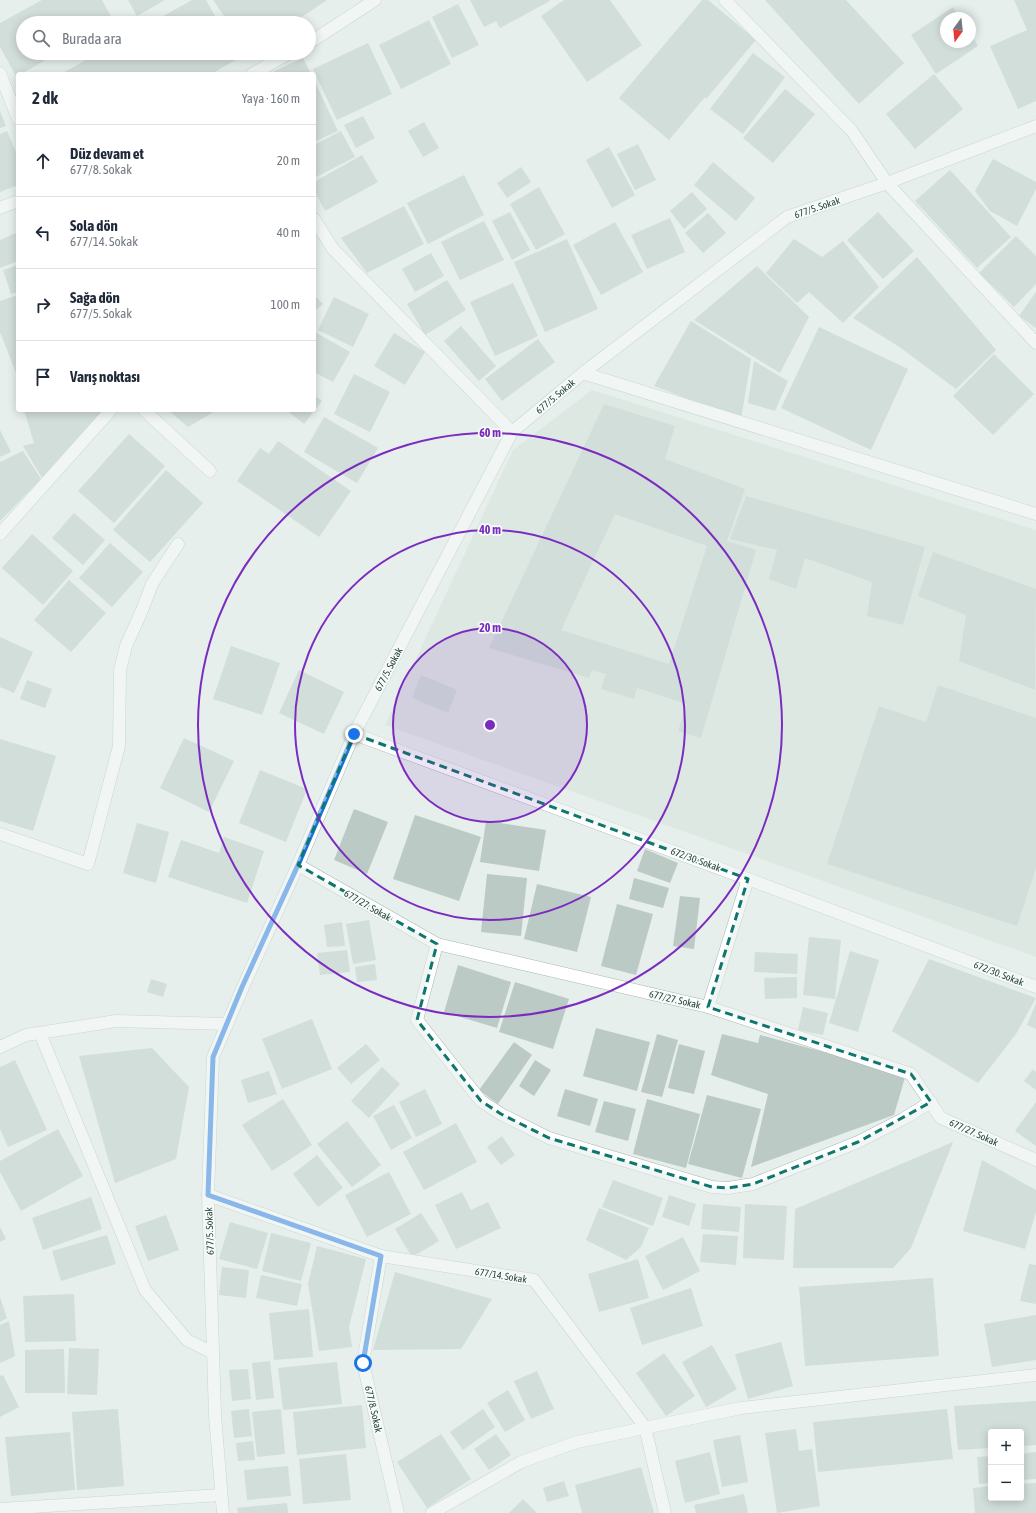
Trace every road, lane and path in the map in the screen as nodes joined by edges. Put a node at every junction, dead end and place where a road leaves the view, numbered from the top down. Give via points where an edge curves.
1 (375, 0) edge
2 (725, 0) edge
3 (316, 38) edge
4 (277, 60) edge
5 (256, 72) edge
6 (0, 73) edge
7 (16, 114) edge
8 (1036, 126) edge
9 (887, 183) junction
10 (16, 202) edge
11 (0, 208) edge
12 (316, 222) edge
13 (1036, 343) edge
14 (583, 373) junction
15 (108, 412) edge
16 (146, 412) edge
17 (512, 432) junction
18 (210, 471) dead end
19 (1036, 514) edge
20 (0, 534) edge
21 (178, 544) dead end
22 (354, 734) junction
23 (0, 834) edge
24 (298, 865) junction
25 (748, 879) junction
26 (437, 944) junction
27 (1036, 987) edge
28 (708, 1007) junction
29 (227, 1024) junction
30 (40, 1033) junction
31 (0, 1047) edge
32 (931, 1102) junction
33 (1036, 1160) edge
34 (208, 1195) junction
35 (381, 1256) junction
36 (213, 1353) junction
37 (1036, 1375) edge
38 (645, 1427) junction
39 (221, 1495) junction
40 (0, 1509) edge
41 (223, 1513) edge
42 (398, 1513) edge
43 (432, 1513) edge
44 (665, 1513) edge

1 - 3 street
2 - 9 street via 852,131
4 - 5 street
6 - 7 street
8 - 9 street, 677/5. Sokak
9 - 13 street
9 - 14 street, 677/5. Sokak via 787,217
10 - 11 street
12 - 17 street via 333,249
14 - 17 street, 677/5. Sokak
14 - 19 street
15 - 20 street
16 - 18 street
17 - 22 street, 677/5. Sokak
21 - 23 street via 152,584 126,646 120,671 119,746 88,864
22 - 24 street, 677/5. Sokak
22 - 25 street, 672/30. Sokak
24 - 26 street, 677/27. Sokak
24 - 29 street, 677/5. Sokak
25 - 27 street, 672/30. Sokak
25 - 28 street
26 - 28 street, 677/27. Sokak
26 - 32 street via 417,1020 480,1101 549,1138 712,1187 728,1188 753,1184 858,1142
28 - 32 street, 677/27. Sokak via 911,1074
29 - 30 street via 116,1021
29 - 34 street, 677/5. Sokak via 213,1057
30 - 31 street via 26,1035
30 - 36 street via 145,1290 187,1340
32 - 33 street, 677/27. Sokak via 941,1118
34 - 35 street, 677/14. Sokak
34 - 36 street, 677/5. Sokak
35 - 38 street, 677/14. Sokak via 534,1280
35 - 42 street, 677/8. Sokak via 363,1363
36 - 39 street, 677/5. Sokak
37 - 38 street via 741,1408
38 - 43 street via 577,1442 521,1462
38 - 44 street, 677/14. Sokak
39 - 40 street
39 - 41 street, 677/5. Sokak

